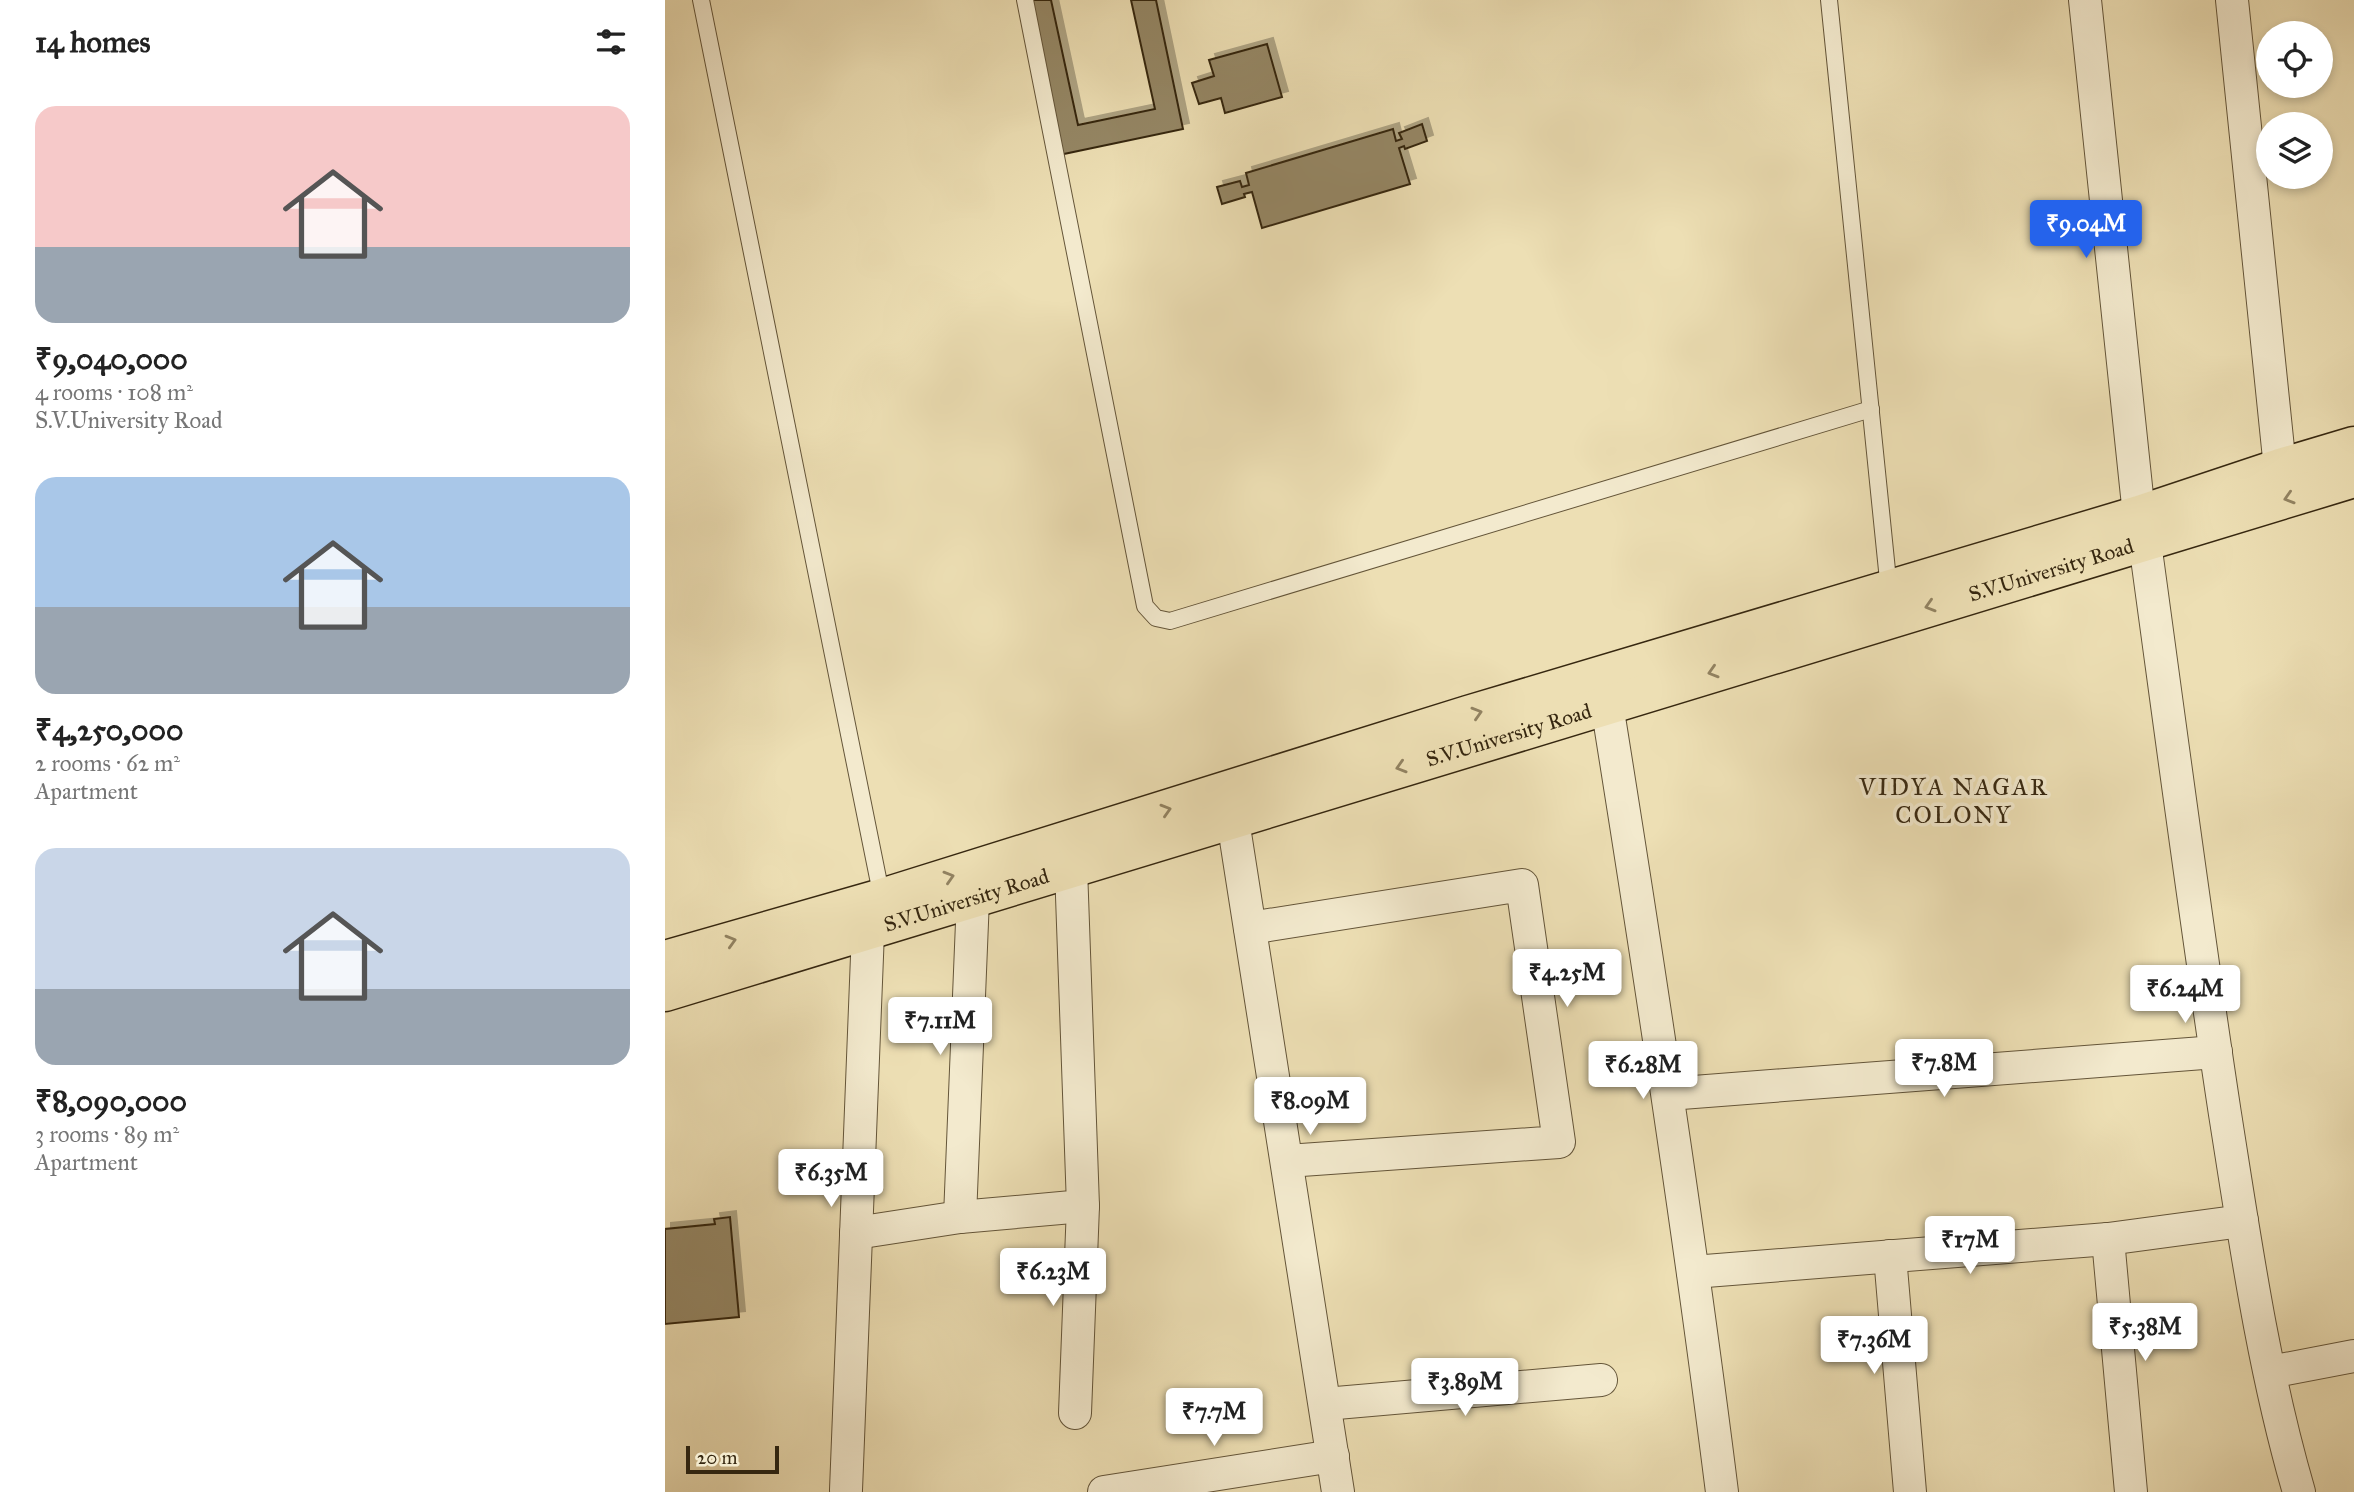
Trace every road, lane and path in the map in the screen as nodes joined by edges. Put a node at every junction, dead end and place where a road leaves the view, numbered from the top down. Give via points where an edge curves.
1 (701, 0) edge
2 (1025, 0) edge
3 (1829, 0) edge
4 (2085, 0) edge
5 (2232, 0) edge
6 (1871, 410) junction
7 (2354, 446) edge
8 (2280, 468) junction
9 (2354, 478) edge
10 (2142, 529) junction
11 (1892, 603) junction
12 (1607, 705) junction
13 (1230, 805) junction
14 (1071, 868) junction
15 (972, 898) junction
16 (875, 914) junction
17 (1250, 928) junction
18 (665, 960) edge
19 (665, 992) edge
20 (2216, 1052) junction
21 (1668, 1094) junction
22 (1287, 1161) junction
23 (1083, 1206) junction
24 (960, 1217) junction
25 (2242, 1221) junction
26 (856, 1233) junction
27 (2108, 1239) junction
28 (1890, 1256) junction
29 (1693, 1272) junction
30 (2354, 1356) edge
31 (2270, 1373) junction
32 (1601, 1380) dead end
33 (1325, 1404) junction
34 (1075, 1413) dead end
35 (1333, 1456) junction
36 (846, 1490) edge
37 (1104, 1492) edge
38 (1338, 1492) edge
39 (1722, 1492) edge
40 (1910, 1492) edge
41 (2131, 1492) edge
42 (2299, 1492) edge

1 - 16 lane
2 - 6 lane via 1145,606 1156,618 1170,621
3 - 6 lane
4 - 10 street
5 - 8 street
6 - 11 lane
7 - 8 main road, S.V.University Road
8 - 10 main road, S.V.University Road
9 -> 10 main road, S.V.University Road
10 - 11 main road, S.V.University Road
10 - 20 street
11 -> 12 main road, S.V.University Road
13 -> 11 main road, S.V.University Road via 1455,720
12 -> 13 main road, S.V.University Road
12 - 21 street
13 - 14 main road, S.V.University Road
16 -> 13 main road, S.V.University Road
13 - 17 street
14 - 15 main road, S.V.University Road
14 - 23 street
15 - 16 main road, S.V.University Road
15 - 24 street
18 -> 16 main road, S.V.University Road
16 - 19 main road, S.V.University Road
16 - 26 street
17 - 22 street
17 - 22 street via 1522,885 1559,1142
20 - 21 street
20 - 25 street
21 - 29 street
22 - 33 street
23 - 24 street
23 - 34 street
24 - 26 street
25 - 27 street
25 - 31 street
26 - 36 street
27 - 28 street
27 - 41 street
28 - 29 street
28 - 40 street
29 - 39 street
30 - 31 street
31 - 42 street
32 - 33 street
33 - 35 street
35 - 37 street
35 - 38 street

